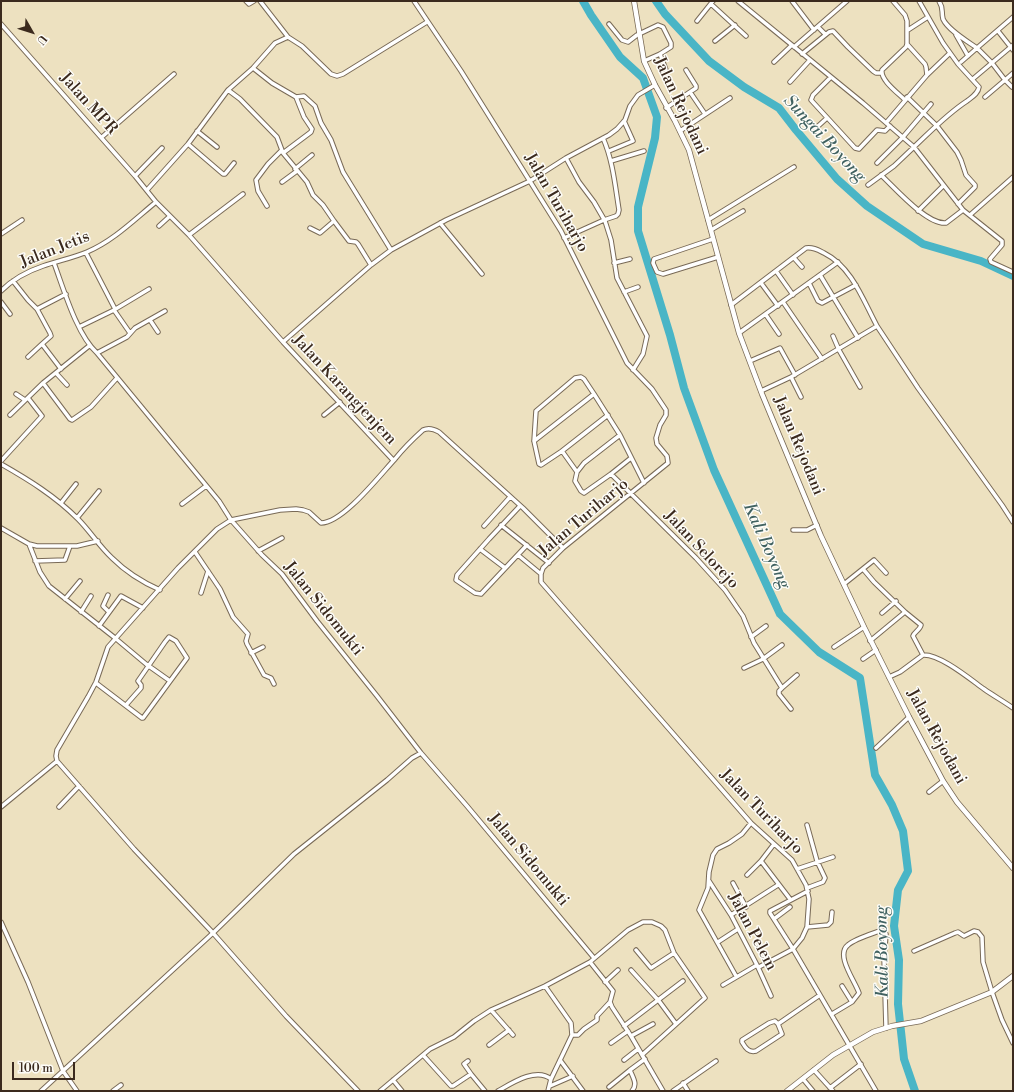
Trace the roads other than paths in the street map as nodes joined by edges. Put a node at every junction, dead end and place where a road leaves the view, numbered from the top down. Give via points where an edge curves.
1 (246, 1) edge
2 (254, 1) edge
3 (260, 1) edge
4 (414, 1) edge
5 (634, 1) edge
6 (738, 1) edge
7 (792, 1) edge
8 (893, 1) edge
9 (918, 1) edge
10 (938, 1) edge
11 (712, 2) edge
12 (844, 2) edge
13 (928, 17) junction
14 (1013, 17) edge
15 (697, 21) dead end
16 (427, 22) junction
17 (1, 24) edge
18 (609, 24) dead end
19 (735, 25) junction
20 (818, 27) junction
21 (814, 30) junction
22 (908, 30) junction
23 (998, 31) junction
24 (639, 34) junction
25 (825, 34) junction
26 (956, 34) junction
27 (746, 36) dead end
28 (288, 37) junction
29 (715, 41) dead end
30 (907, 44) junction
31 (793, 46) junction
32 (1012, 47) edge
33 (977, 48) junction
34 (950, 53) junction
35 (660, 54) junction
36 (802, 54) junction
37 (968, 56) junction
38 (810, 60) junction
39 (644, 61) junction
40 (774, 62) dead end
41 (960, 62) dead end
42 (992, 63) junction
43 (253, 68) junction
44 (666, 70) dead end
45 (686, 70) dead end
46 (1013, 73) edge
47 (174, 74) dead end
48 (881, 74) junction
49 (926, 75) junction
50 (832, 77) junction
51 (974, 78) dead end
52 (1005, 80) junction
53 (790, 82) dead end
54 (653, 86) junction
55 (1012, 87) dead end
56 (228, 90) junction
57 (690, 92) junction
58 (296, 97) junction
59 (985, 97) dead end
60 (730, 98) dead end
61 (906, 98) junction
62 (930, 104) dead end
63 (666, 108) junction
64 (924, 113) junction
65 (705, 114) junction
66 (827, 118) junction
67 (624, 121) junction
68 (807, 122) dead end
69 (888, 124) junction
70 (937, 126) junction
71 (197, 131) junction
72 (680, 131) junction
73 (102, 137) junction
74 (903, 137) junction
75 (603, 138) junction
76 (188, 144) junction
77 (217, 147) dead end
78 (914, 147) junction
79 (162, 148) dead end
80 (608, 151) junction
81 (644, 151) dead end
82 (282, 152) junction
83 (312, 155) dead end
84 (566, 158) junction
85 (611, 160) junction
86 (234, 163) dead end
87 (877, 163) dead end
88 (794, 167) dead end
89 (296, 170) junction
90 (135, 176) junction
91 (881, 176) junction
92 (1013, 177) edge
93 (530, 181) junction
94 (282, 182) dead end
95 (868, 185) dead end
96 (943, 186) junction
97 (147, 190) junction
98 (243, 194) dead end
99 (156, 202) junction
100 (958, 204) junction
101 (267, 206) dead end
102 (963, 210) junction
103 (743, 211) dead end
104 (918, 211) junction
105 (170, 216) junction
106 (970, 216) junction
107 (22, 220) dead end
108 (604, 220) junction
109 (708, 220) junction
110 (334, 221) junction
111 (440, 223) junction
112 (158, 226) dead end
113 (310, 228) dead end
114 (711, 230) junction
115 (1, 234) edge
116 (189, 236) junction
117 (564, 238) junction
118 (713, 239) junction
119 (391, 250) junction
120 (86, 252) junction
121 (718, 257) junction
122 (794, 258) junction
123 (630, 259) dead end
124 (838, 262) junction
125 (54, 263) junction
126 (614, 263) junction
127 (371, 265) junction
128 (802, 267) dead end
129 (776, 271) junction
130 (1013, 272) edge
131 (482, 274) dead end
132 (820, 275) junction
133 (13, 281) junction
134 (761, 283) junction
135 (809, 283) junction
136 (856, 285) junction
137 (638, 287) dead end
138 (149, 288) dead end
139 (1, 291) edge
140 (624, 292) junction
141 (66, 294) junction
142 (793, 295) junction
143 (834, 297) junction
144 (1, 302) edge
145 (783, 302) junction
146 (731, 305) junction
147 (778, 306) junction
148 (37, 309) junction
149 (114, 309) junction
150 (165, 311) dead end
151 (10, 314) dead end
152 (766, 315) junction
153 (150, 320) junction
154 (877, 326) junction
155 (79, 327) junction
156 (158, 332) dead end
157 (130, 333) junction
158 (739, 333) junction
159 (779, 334) dead end
160 (833, 336) dead end
161 (858, 338) junction
162 (283, 342) junction
163 (42, 344) junction
164 (88, 346) junction
165 (839, 350) junction
166 (97, 353) junction
167 (28, 357) dead end
168 (822, 359) junction
169 (750, 361) junction
170 (61, 369) junction
171 (633, 370) junction
172 (56, 373) junction
173 (795, 375) junction
174 (791, 377) junction
175 (116, 378) junction
176 (43, 383) junction
177 (67, 385) dead end
178 (860, 387) dead end
179 (761, 390) junction
180 (16, 394) dead end
181 (594, 394) junction
182 (801, 397) dead end
183 (26, 399) junction
184 (340, 402) junction
185 (10, 415) dead end
186 (324, 415) dead end
187 (608, 415) junction
188 (620, 435) junction
189 (534, 441) junction
190 (562, 451) junction
191 (631, 458) junction
192 (393, 460) junction
193 (1, 461) edge
194 (1, 464) edge
195 (577, 472) junction
196 (611, 474) junction
197 (644, 483) junction
198 (76, 484) dead end
199 (206, 486) junction
200 (99, 491) dead end
201 (630, 494) junction
202 (510, 497) junction
203 (61, 503) junction
204 (182, 504) dead end
205 (520, 506) junction
206 (77, 518) junction
207 (231, 520) junction
208 (1013, 522) edge
209 (484, 526) dead end
210 (501, 526) junction
211 (817, 527) junction
212 (1, 528) edge
213 (793, 530) dead end
214 (282, 538) dead end
215 (98, 541) junction
216 (29, 544) junction
217 (526, 545) junction
218 (70, 546) junction
219 (563, 548) junction
220 (480, 549) junction
221 (258, 551) junction
222 (195, 552) junction
223 (518, 555) junction
224 (36, 561) junction
225 (549, 562) junction
226 (505, 568) junction
227 (864, 569) junction
228 (208, 571) junction
229 (886, 573) dead end
230 (541, 574) junction
231 (80, 581) dead end
232 (844, 584) junction
233 (160, 590) junction
234 (201, 594) dead end
235 (91, 596) dead end
236 (108, 596) dead end
237 (65, 599) junction
238 (896, 602) junction
239 (143, 608) junction
240 (81, 612) junction
241 (109, 612) junction
242 (905, 612) junction
243 (882, 613) dead end
244 (100, 626) junction
245 (766, 626) dead end
246 (864, 627) junction
247 (751, 637) junction
248 (115, 638) junction
249 (870, 641) junction
250 (782, 645) dead end
251 (263, 647) dead end
252 (834, 647) dead end
253 (876, 650) junction
254 (251, 653) junction
255 (923, 655) junction
256 (763, 659) junction
257 (863, 659) dead end
258 (149, 666) junction
259 (744, 668) dead end
260 (797, 675) dead end
261 (889, 677) junction
262 (170, 681) junction
263 (96, 683) junction
264 (274, 684) dead end
265 (782, 688) junction
266 (126, 705) junction
267 (1013, 708) edge
268 (791, 709) dead end
269 (909, 717) junction
270 (876, 748) dead end
271 (421, 753) junction
272 (57, 761) junction
273 (943, 782) junction
274 (79, 786) junction
275 (930, 792) dead end
276 (1, 807) edge
277 (59, 807) dead end
278 (751, 823) junction
279 (807, 825) dead end
280 (774, 844) junction
281 (833, 857) dead end
282 (761, 862) junction
283 (817, 862) junction
284 (1013, 868) edge
285 (797, 869) junction
286 (747, 875) dead end
287 (709, 881) junction
288 (733, 883) dead end
289 (778, 885) junction
290 (807, 889) junction
291 (790, 900) junction
292 (746, 907) junction
293 (790, 907) dead end
294 (832, 912) dead end
295 (731, 915) junction
296 (774, 919) junction
297 (1, 922) edge
298 (807, 927) junction
299 (738, 929) junction
300 (213, 932) junction
301 (718, 942) junction
302 (793, 948) junction
303 (636, 950) dead end
304 (914, 951) dead end
305 (674, 954) junction
306 (594, 958) junction
307 (590, 962) junction
308 (758, 966) junction
309 (618, 970) dead end
310 (631, 970) dead end
311 (736, 976) junction
312 (1013, 976) edge
313 (683, 981) dead end
314 (605, 982) junction
315 (723, 985) dead end
316 (545, 986) junction
317 (842, 986) dead end
318 (992, 992) junction
319 (820, 995) junction
320 (771, 996) dead end
321 (659, 1001) junction
322 (610, 1002) junction
323 (852, 1002) junction
324 (491, 1010) junction
325 (832, 1014) junction
326 (597, 1020) junction
327 (653, 1024) dead end
328 (676, 1024) junction
329 (778, 1024) junction
330 (600, 1025) dead end
331 (624, 1026) junction
332 (886, 1028) junction
333 (509, 1030) junction
334 (628, 1031) junction
335 (513, 1035) dead end
336 (572, 1035) junction
337 (631, 1036) junction
338 (1013, 1043) edge
339 (611, 1044) dead end
340 (489, 1045) dead end
341 (850, 1046) junction
342 (638, 1049) junction
343 (423, 1055) junction
344 (642, 1055) junction
345 (645, 1059) junction
346 (468, 1060) dead end
347 (560, 1060) junction
348 (624, 1060) dead end
349 (716, 1061) dead end
350 (861, 1064) junction
351 (630, 1070) junction
352 (814, 1070) junction
353 (63, 1072) junction
354 (471, 1074) junction
355 (572, 1076) junction
356 (551, 1079) junction
357 (802, 1079) junction
358 (393, 1080) junction
359 (684, 1083) junction
360 (121, 1085) dead end
361 (550, 1086) junction
362 (609, 1087) dead end
363 (675, 1090) edge
364 (831, 1090) edge
365 (41, 1091) edge
366 (78, 1091) edge
367 (113, 1091) edge
368 (358, 1091) edge
369 (380, 1091) edge
370 (402, 1091) edge
371 (485, 1091) edge
372 (498, 1091) edge
373 (548, 1091) edge
374 (583, 1091) edge
375 (632, 1091) edge
376 (663, 1091) edge
377 (688, 1091) edge
378 (787, 1091) edge
379 (812, 1091) edge
380 (876, 1091) edge

1 - 2 street via 249,4
3 - 28 street
4 - 16 street, Jalan Turiharjo
5 - 24 main road, Jalan Rejodani
6 - 31 street
7 - 21 street
8 - 22 street via 905,16
9 - 13 street
10 - 26 street via 942,6 943,19
11 - 15 street
11 - 19 street
12 - 20 street
13 - 22 street
13 - 34 street
14 - 23 street
16 - 28 street via 340,76 331,74 302,46
16 - 93 street, Jalan Turiharjo
17 - 73 street, Jalan MPR
18 - 24 street via 626,42
19 - 27 street
19 - 29 street
20 - 21 street
20 - 25 street
21 - 31 street
22 - 30 street
23 - 32 street
23 - 33 street
24 - 35 street via 658,25 663,27 672,45
24 - 39 main road, Jalan Rejodani
25 - 36 street
25 - 48 street via 834,31 873,71
26 - 33 street
26 - 37 street
28 - 43 street via 275,43
30 - 48 street
30 - 49 street via 925,64
31 - 36 street
31 - 40 street
32 - 42 street
33 - 37 street
33 - 42 street
34 - 49 street
34 - 70 street via 979,90
35 - 39 street
35 - 44 street
36 - 38 street
37 - 41 street
38 - 50 street
38 - 53 street
39 - 54 main road, Jalan Rejodani
42 - 51 street
42 - 52 street
43 - 56 street
43 - 58 street
45 - 57 street via 696,86
46 - 52 street
47 - 73 street
48 - 61 street
49 - 61 street
50 - 66 street via 811,100
50 - 69 street
52 - 55 street
52 - 59 street
54 - 63 main road, Jalan Rejodani
54 - 67 street via 638,95
56 - 71 street
56 - 82 street via 272,131
57 - 63 street
57 - 65 street
58 - 82 street via 312,131
58 - 119 street via 304,96 315,106 343,172
60 - 65 street
61 - 64 street
61 - 69 street
62 - 64 street
63 - 72 main road, Jalan Rejodani
64 - 70 street
64 - 74 street
65 - 72 street
66 - 68 street via 816,128
66 - 69 street via 857,149 877,130 885,131
67 - 75 street
67 - 80 street via 633,141
69 - 74 street
70 - 78 street
70 - 100 street via 957,152 965,173 975,185
71 - 76 street
71 - 77 street
72 - 109 main road, Jalan Rejodani via 689,150
73 - 90 street, Jalan MPR
74 - 78 street
74 - 87 street
75 - 80 street
75 - 84 street
76 - 86 street via 223,174
76 - 97 street
78 - 91 street
78 - 96 street
79 - 90 street
80 - 85 street
81 - 85 street
82 - 89 street
82 - 101 street via 268,164 255,183
83 - 89 street
84 - 93 street
84 - 108 street
85 - 108 street via 619,212 616,216
88 - 109 street
89 - 94 street
89 - 110 street
90 - 97 street, Jalan MPR
91 - 95 street
91 - 104 street
92 - 106 street
93 - 111 street
93 - 117 street, Jalan Turiharjo
96 - 100 street
96 - 104 street
97 - 99 street, Jalan MPR
98 - 116 street
99 - 105 street, Jalan Karangjenjem
99 - 120 street, Jalan Jetis via 118,234
100 - 102 street
102 - 104 street via 946,223
102 - 106 street
103 - 114 street
105 - 112 street
105 - 116 street, Jalan Karangjenjem
106 - 130 street via 1002,241 1002,245 990,259 991,262
107 - 115 street
108 - 117 street
108 - 126 street via 611,240
109 - 114 main road, Jalan Rejodani
110 - 113 street via 320,233
110 - 127 street via 349,241 357,242
111 - 119 street
111 - 131 street
114 - 118 main road, Jalan Rejodani
116 - 162 street, Jalan Karangjenjem
117 - 171 street, Jalan Turiharjo via 622,354
118 - 121 main road, Jalan Rejodani
118 - 121 street via 654,258 653,263 657,272 663,274
119 - 127 street
120 - 125 street, Jalan Jetis
120 - 149 street
121 - 146 main road, Jalan Rejodani
122 - 124 street via 810,247 833,257
122 - 128 street
122 - 129 street
123 - 126 street
124 - 132 street
124 - 136 street
125 - 133 street, Jalan Jetis via 44,265
125 - 141 street, Jalan Sidomukti
126 - 140 street via 617,278
127 - 162 street
129 - 134 street
129 - 142 street
132 - 135 street
132 - 143 street
133 - 139 street, Jalan Jetis
133 - 148 street
134 - 146 street
134 - 147 street
135 - 142 street
135 - 143 street via 820,303
136 - 143 street
136 - 154 street
137 - 140 street
138 - 149 street
140 - 171 street via 647,336 643,354
141 - 148 street
141 - 155 street, Jalan Sidomukti
142 - 145 street
143 - 161 street
144 - 151 street
145 - 147 street
145 - 168 street
146 - 158 main road, Jalan Rejodani
147 - 152 street
148 - 163 street via 51,334
149 - 155 street
149 - 157 street
150 - 153 street
152 - 158 street
152 - 159 street
153 - 156 street
153 - 157 street
154 - 161 street
154 - 208 street
155 - 164 street, Jalan Sidomukti
157 - 166 street
158 - 169 main road, Jalan Rejodani
160 - 165 street
161 - 165 street
162 - 184 street, Jalan Karangjenjem
163 - 167 street
163 - 170 street
164 - 166 street, Jalan Sidomukti
164 - 170 street
165 - 168 street
165 - 178 street
166 - 175 street, Jalan Sidomukti
168 - 173 street
169 - 173 street via 779,348
169 - 179 main road, Jalan Rejodani
170 - 172 street
171 - 197 street, Jalan Turiharjo via 652,389 666,410 666,416 656,438 669,461
172 - 176 street
172 - 177 street
173 - 174 street
174 - 179 street
174 - 182 street
175 - 176 street via 92,407 72,420
175 - 199 street, Jalan Sidomukti
176 - 183 street
179 - 211 main road, Jalan Rejodani
180 - 183 street
181 - 187 street
181 - 189 street
181 - 189 street via 584,379 575,378 537,409
183 - 185 street
183 - 193 street via 42,416
184 - 186 street
184 - 192 street, Jalan Karangjenjem
187 - 188 street
187 - 190 street
188 - 191 street
188 - 195 street via 584,463
189 - 190 street via 539,465
190 - 195 street
191 - 196 street
191 - 197 street
192 - 202 street, Jalan Karangjenjem via 423,430 431,428 439,432
192 - 207 street via 355,503 327,523 321,523 309,512 296,509
194 - 203 street
195 - 196 street via 575,481 584,493
196 - 201 street, Jalan Selorejo
197 - 201 street, Jalan Turiharjo
198 - 203 street
199 - 204 street
199 - 207 street, Jalan Sidomukti
200 - 206 street
201 - 219 street, Jalan Turiharjo
201 - 247 street, Jalan Selorejo via 725,590 743,616
202 - 205 street, Jalan Karangjenjem
202 - 209 street
203 - 206 street
205 - 210 street
205 - 219 street, Jalan Karangjenjem
206 - 215 street
207 - 221 street, Jalan Sidomukti
207 - 222 street via 217,529
210 - 217 street
210 - 220 street
211 - 213 street
211 - 232 main road, Jalan Rejodani
212 - 216 street
214 - 221 street
215 - 218 street
215 - 233 street via 111,558 129,573
216 - 218 street
216 - 224 street
217 - 223 street
217 - 225 street
218 - 224 street via 65,560
219 - 225 street, Jalan Turiharjo
220 - 226 street
220 - 226 street via 457,575 458,581 475,593 481,594
221 - 271 street, Jalan Sidomukti via 282,574
222 - 228 street
222 - 233 street
223 - 226 street
223 - 230 street
224 - 237 street via 48,586
225 - 230 street, Jalan Turiharjo
227 - 229 street via 875,560
227 - 232 street
227 - 238 street
228 - 234 street
228 - 254 street via 233,617 248,634 246,641
230 - 278 street, Jalan Turiharjo via 544,587
231 - 237 street
232 - 246 main road, Jalan Rejodani
233 - 239 street
235 - 240 street
236 - 241 street via 103,606
237 - 240 street
238 - 242 street
238 - 243 street
239 - 241 street via 120,596
239 - 248 street
240 - 244 street
241 - 244 street
242 - 249 street
242 - 255 street via 920,625 913,636
244 - 248 street
245 - 247 street
246 - 249 main road, Jalan Rejodani
246 - 252 street
247 - 256 street, Jalan Selorejo
248 - 258 street
248 - 263 street via 105,653
249 - 253 main road, Jalan Rejodani
250 - 256 street
251 - 254 street
253 - 257 street
253 - 261 main road, Jalan Rejodani
254 - 264 street via 264,675 271,678
255 - 261 street
255 - 267 street via 934,657 959,671
256 - 259 street
256 - 265 street, Jalan Selorejo
258 - 262 street
258 - 262 street via 168,638 174,639 188,658
258 - 266 street via 138,681 141,687
260 - 265 street
261 - 269 main road, Jalan Rejodani
262 - 266 street via 143,718
263 - 266 street
263 - 272 street via 57,750
265 - 268 street, Jalan Selorejo via 779,694
269 - 270 street
269 - 273 main road, Jalan Rejodani
271 - 300 street via 294,854
271 - 306 street, Jalan Sidomukti
272 - 274 street
272 - 276 street
273 - 275 street
273 - 284 main road, Jalan Rejodani
274 - 277 street
274 - 300 street via 134,849
278 - 280 street, Jalan Turiharjo
278 - 287 street via 742,834 717,849 709,872
279 - 283 street
280 - 282 street
280 - 285 street, Jalan Turiharjo via 792,860
281 - 283 street
282 - 286 street
282 - 289 street
283 - 285 street
283 - 290 street via 825,878
285 - 290 street, Jalan Turiharjo
287 - 295 street, Jalan Pelem
287 - 301 street via 699,910
288 - 292 street
289 - 291 street
289 - 292 street
290 - 291 street
290 - 298 street, Jalan Turiharjo via 810,899
291 - 296 street via 770,911
292 - 295 street
293 - 296 street
294 - 298 street via 828,925
295 - 299 street, Jalan Pelem
296 - 302 street
297 - 353 street via 28,982
298 - 302 street, Jalan Turiharjo
299 - 301 street
299 - 308 street, Jalan Pelem
300 - 353 street
300 - 368 street via 286,1016
301 - 311 street
302 - 308 street
302 - 319 street
303 - 305 street via 651,968
304 - 318 street via 958,932 964,936 974,931 978,932 982,937 983,962
305 - 306 street via 665,930 652,922 643,922 628,930
305 - 328 street via 705,998
306 - 307 street
307 - 314 street
307 - 316 street
308 - 311 street
308 - 320 street, Jalan Pelem
309 - 314 street
310 - 321 street
311 - 315 street
312 - 318 main road
313 - 321 street
314 - 322 street via 613,991
316 - 324 street
316 - 336 street via 571,1023
317 - 323 street
318 - 332 main road via 921,1020
318 - 338 street
319 - 325 street
319 - 329 street
321 - 328 street
321 - 331 street
322 - 326 street via 597,1016
322 - 331 street
323 - 325 street
323 - 332 street via 859,993 843,959 844,949 848,944 882,930 886,934
324 - 333 street
324 - 343 street via 454,1037
325 - 341 street
326 - 330 street
326 - 336 street via 578,1035
327 - 337 street
328 - 344 street
329 - 329 street via 782,1034 756,1051 747,1050 742,1040 772,1022
331 - 334 street
332 - 341 main road via 873,1032
333 - 335 street
333 - 340 street
334 - 337 street
334 - 339 street
336 - 347 street
337 - 342 street
341 - 350 street
341 - 352 main road
342 - 344 street
342 - 348 street
343 - 354 street via 451,1086
343 - 358 street
344 - 345 street
345 - 351 street
345 - 376 street
346 - 354 street via 464,1064
347 - 355 street
347 - 356 street
349 - 359 street
350 - 364 street
350 - 380 street
351 - 362 street
351 - 375 street via 636,1083
352 - 357 main road
352 - 364 street
353 - 365 street
353 - 366 street
354 - 371 street
355 - 361 street
355 - 374 street
356 - 361 street
356 - 372 street via 547,1076 530,1076
357 - 378 main road
357 - 379 street
358 - 369 street
358 - 370 street
359 - 363 street
359 - 377 street
360 - 367 street
361 - 373 street

